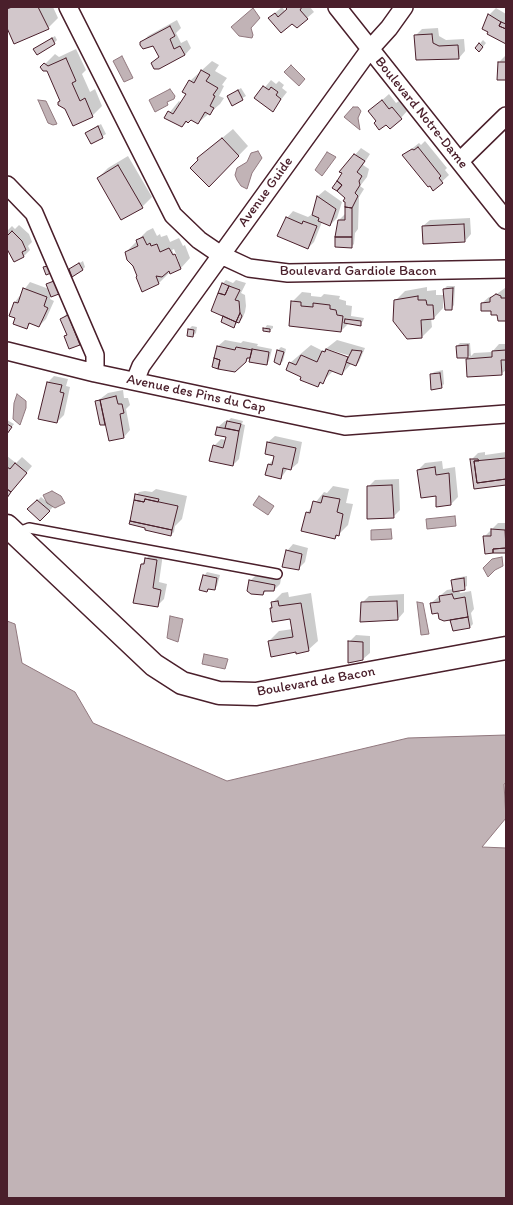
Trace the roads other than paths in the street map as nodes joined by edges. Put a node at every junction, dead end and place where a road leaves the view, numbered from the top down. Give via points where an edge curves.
1 (68, 7) edge
2 (337, 7) edge
3 (404, 7) edge
4 (370, 49) junction
5 (506, 116) edge
6 (460, 161) junction
7 (7, 184) edge
8 (506, 220) edge
9 (221, 255) junction
10 (506, 269) edge
11 (7, 351) edge
12 (95, 372) junction
13 (135, 381) junction
14 (506, 414) edge
15 (11, 529) edge
16 (277, 574) dead end
17 (506, 648) edge

1 - 9 street, Boulevard Gardiole Bacon via 173,215 199,240
2 - 4 street, Boulevard Notre-Dame
3 - 4 street, Avenue Guide
4 - 6 street, Boulevard Notre-Dame
4 - 9 street, Avenue Guide
5 - 6 street
6 - 8 street, Boulevard Notre-Dame
7 - 12 street via 34,213 95,356
9 - 10 street, Boulevard Gardiole Bacon via 249,268 288,274
9 - 13 street, Avenue Guide via 141,366
11 - 12 street
12 - 13 street, Avenue des Pins du Cap
13 - 14 street, Avenue des Pins du Cap via 344,426
15 - 16 lane via 29,528
15 - 17 street, Boulevard de Bacon via 154,665 182,683 219,693 256,694

